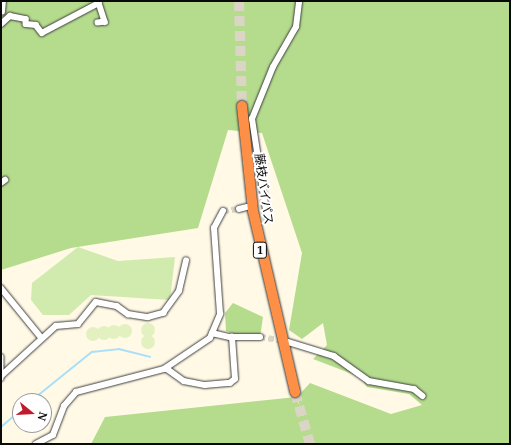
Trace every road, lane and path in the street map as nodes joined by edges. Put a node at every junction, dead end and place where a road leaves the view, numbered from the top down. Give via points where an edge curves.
1 (3, 1) edge
2 (299, 1) edge
3 (3, 13) edge
4 (98, 23) dead end
5 (1, 24) edge
6 (242, 106) tunnel mouth
7 (248, 208) dead end
8 (239, 209) tunnel mouth
9 (223, 211) dead end
10 (266, 217) dead end
11 (186, 262) dead end
12 (1, 288) edge
13 (212, 333) junction
14 (41, 337) junction
15 (232, 337) junction
16 (260, 338) tunnel mouth
17 (288, 342) tunnel mouth
18 (1, 357) edge
19 (166, 368) junction
20 (1, 377) edge
21 (295, 392) tunnel mouth
22 (423, 396) dead end
23 (36, 444) edge

1 - 3 street
2 - 10 street via 296,27 273,67 252,119 262,205
3 - 4 street via 26,18 26,24 36,25 42,33 99,3 105,22
3 - 5 street
6 - 21 highway, 藤枝バイパス / 1 via 254,219
7 - 8 street
9 - 13 street via 214,228 220,310
11 - 14 street via 179,291 163,313 141,316 96,302 78,324 56,326
12 - 14 street
13 - 15 street
13 - 19 street
14 - 20 street
15 - 16 street
15 - 19 street via 235,379 230,383 205,385 184,381
17 - 22 street via 334,356 369,381 414,389
18 - 20 street
19 - 23 street via 76,392 64,406 53,435

